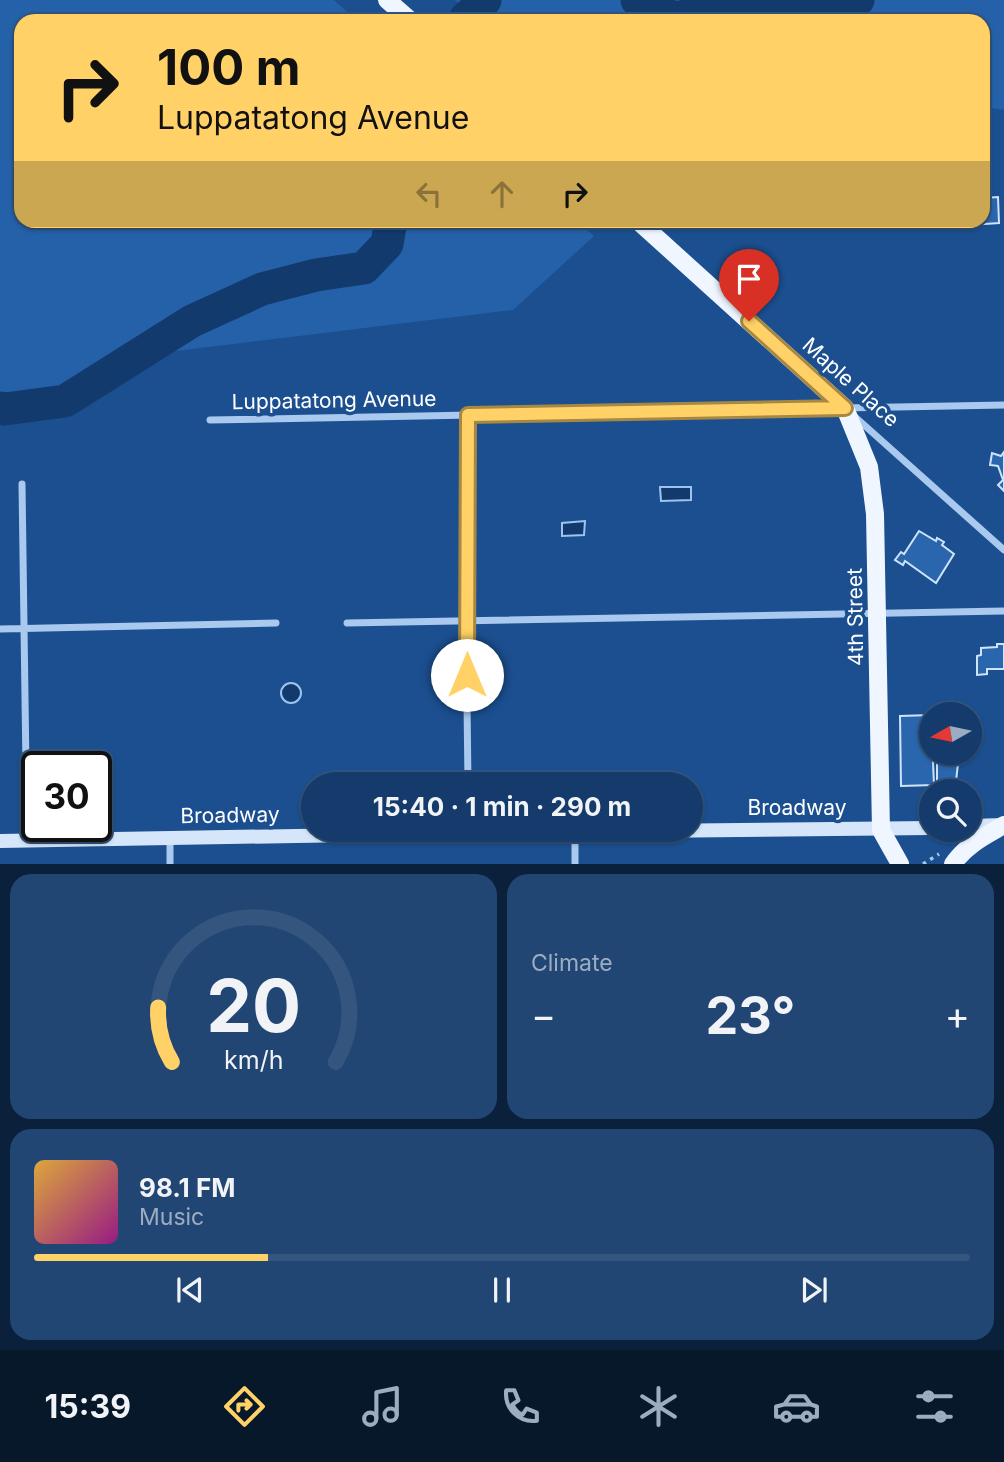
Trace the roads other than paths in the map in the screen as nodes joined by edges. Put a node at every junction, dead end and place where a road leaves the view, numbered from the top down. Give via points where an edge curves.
1 (387, 0) edge
2 (403, 14) edge
3 (647, 228) edge
4 (1004, 405) edge
5 (845, 408) junction
6 (468, 415) junction
7 (210, 420) dead end
8 (22, 484) dead end
9 (1004, 550) edge
10 (1004, 611) edge
11 (878, 613) junction
12 (466, 621) junction
13 (347, 622) dead end
14 (276, 623) dead end
15 (23, 628) junction
16 (0, 629) edge
17 (25, 751) edge
18 (468, 772) edge
19 (1004, 825) edge
20 (982, 826) edge
21 (919, 828) edge
22 (881, 830) junction
23 (703, 831) edge
24 (301, 835) edge
25 (170, 839) junction
26 (112, 840) edge
27 (0, 841) edge
28 (21, 841) edge
29 (575, 842) edge
30 (947, 859) edge
31 (170, 863) edge
32 (575, 863) edge
33 (900, 863) edge

1 - 2 main road
3 - 5 main road, Maple Place
4 - 5 street, Luppatatong Avenue
5 - 6 street, Luppatatong Avenue
5 - 9 street, Maple Place
5 - 11 main road, 4th Street via 869,467
6 - 7 street, Luppatatong Avenue
6 - 12 street
8 - 15 street
10 - 11 street
11 - 12 street
11 - 22 main road, 4th Street
12 - 13 street
12 - 18 street
14 - 15 street
15 - 16 street
15 - 17 street
19 - 20 main road
19 - 30 main road
21 - 22 main road, Broadway
22 - 23 main road, Broadway
22 - 33 main road
24 - 25 main road, Broadway
25 - 26 main road, Broadway
25 - 31 street
27 - 28 main road, Broadway
29 - 32 street

